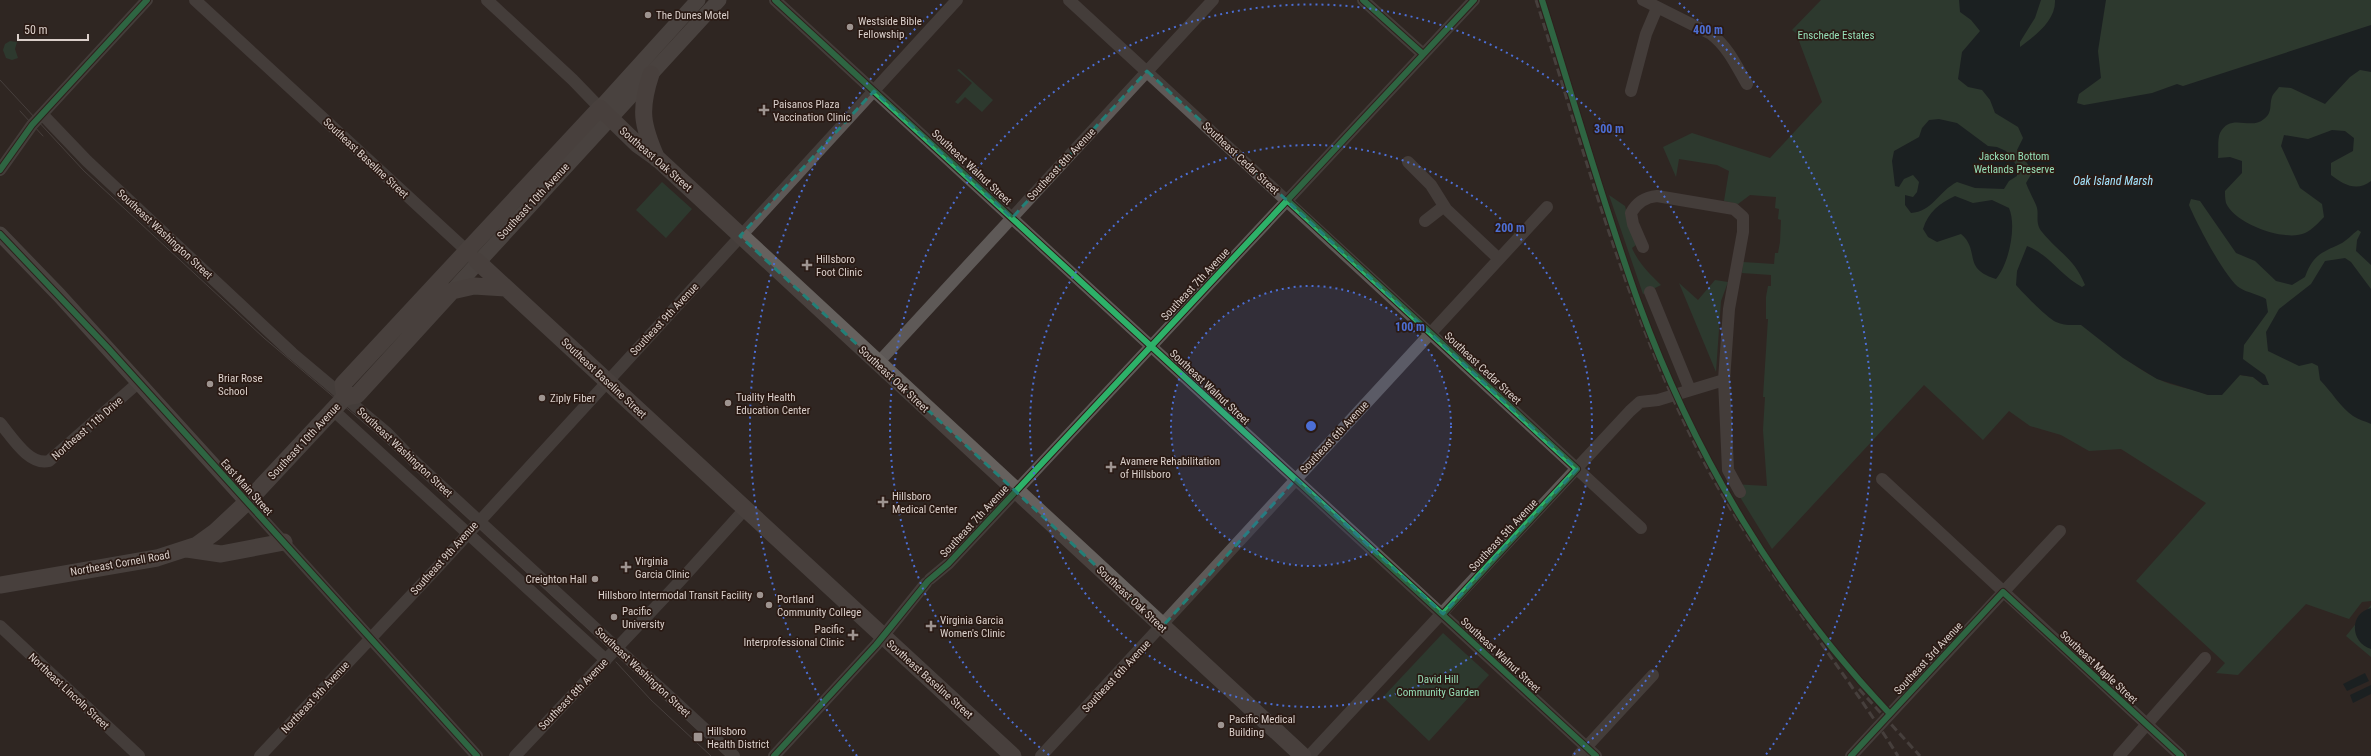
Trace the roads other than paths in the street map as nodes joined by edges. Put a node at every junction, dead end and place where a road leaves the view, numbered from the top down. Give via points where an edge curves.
1 (147, 0) edge
2 (195, 0) edge
3 (487, 0) edge
4 (698, 0) edge
5 (719, 0) edge
6 (775, 0) edge
7 (957, 0) edge
8 (1069, 0) edge
9 (1213, 0) edge
10 (1363, 0) edge
11 (1474, 0) edge
12 (1643, 0) edge
13 (1657, 8) junction
14 (1423, 54) junction
15 (1147, 71) junction
16 (651, 74) junction
17 (1747, 84) dead end
18 (1630, 90) dead end
19 (874, 91) junction
20 (605, 113) junction
21 (42, 114) junction
22 (658, 159) junction
23 (1408, 162) dead end
24 (0, 170) edge
25 (1287, 200) junction
26 (1443, 207) junction
27 (1547, 207) dead end
28 (1012, 218) junction
29 (1426, 221) dead end
30 (0, 234) edge
31 (740, 236) junction
32 (1643, 247) dead end
33 (472, 256) junction
34 (1499, 258) junction
35 (506, 288) junction
36 (452, 291) junction
37 (1650, 292) dead end
38 (1430, 333) junction
39 (1151, 346) junction
40 (877, 364) junction
41 (1724, 380) junction
42 (607, 381) junction
43 (139, 382) junction
44 (1690, 390) junction
45 (345, 397) junction
46 (333, 410) junction
47 (0, 423) edge
48 (1577, 469) junction
49 (1296, 479) junction
50 (1882, 479) dead end
51 (1015, 491) junction
52 (1740, 492) dead end
53 (247, 502) junction
54 (745, 509) junction
55 (478, 520) junction
56 (1641, 528) dead end
57 (468, 532) junction
58 (2060, 532) dead end
59 (284, 542) junction
60 (188, 549) junction
61 (0, 585) edge
62 (2003, 592) junction
63 (1442, 614) junction
64 (0, 626) edge
65 (1162, 627) junction
66 (883, 636) junction
67 (370, 638) junction
68 (617, 648) junction
69 (2205, 658) dead end
70 (606, 660) junction
71 (1653, 675) dead end
72 (2147, 725) junction
73 (1586, 747) junction
74 (139, 756) edge
75 (260, 756) edge
76 (477, 756) edge
77 (514, 756) edge
78 (734, 756) edge
79 (774, 756) edge
80 (1013, 756) edge
81 (1041, 756) edge
82 (1303, 756) edge
83 (1309, 756) edge
84 (1578, 756) edge
85 (1596, 756) edge
86 (1851, 756) edge
87 (2119, 756) edge
88 (2181, 756) edge

1 - 21 street
2 - 33 street, Southeast Baseline Street
3 - 20 street, Southeast Oak Street
4 - 20 main road, Southeast 10th Avenue
5 - 16 main road, Southeast 10th Avenue
6 - 19 street, Southeast Walnut Street
7 - 19 street, Southeast 9th Avenue
8 - 15 street, Southeast Cedar Street
9 - 15 street, Southeast 8th Avenue
10 - 14 street
11 - 14 street, Southeast 7th Avenue
12 - 13 street
13 - 17 street via 1711,34 1720,41
13 - 18 street via 1646,34
14 - 25 street, Southeast 7th Avenue
15 - 25 street, Southeast Cedar Street
15 - 28 street, Southeast 8th Avenue
16 - 20 main road, Southeast 10th Avenue
16 - 22 highway via 644,97 643,122
19 - 28 street, Southeast Walnut Street
19 - 31 street, Southeast 9th Avenue
20 - 22 highway, Southeast Oak Street via 637,144
20 - 33 highway, Southeast 10th Avenue
21 - 24 street
21 - 45 street, Southeast Washington Street via 87,162 292,353
22 - 31 highway, Southeast Oak Street
23 - 26 street via 1431,184
25 - 38 street, Southeast Cedar Street
25 - 39 street, Southeast 7th Avenue
26 - 29 street
26 - 34 street
27 - 34 street, Southeast 6th Avenue
28 - 39 street, Southeast Walnut Street
28 - 40 street, Southeast 8th Avenue
30 - 43 main road, East Main Street
31 - 40 highway, Southeast Oak Street
31 - 42 street, Southeast 9th Avenue
32 - 41 street via 1631,214 1642,199 1649,196 1734,209 1743,217 1729,309
33 - 35 highway, Southeast Baseline Street
33 - 36 main road, Southeast 10th Avenue
33 - 45 highway, Southeast 10th Avenue via 343,384
34 - 38 street, Southeast 6th Avenue
35 - 36 highway via 486,285
35 - 42 highway, Southeast Baseline Street
36 - 45 highway, Southeast 10th Avenue via 357,395
37 - 44 street
38 - 48 street, Southeast Cedar Street
38 - 49 street, Southeast 6th Avenue
39 - 49 street, Southeast Walnut Street
39 - 51 street, Southeast 7th Avenue
40 - 51 highway, Southeast Oak Street
41 - 44 street, Southeast 5th Avenue
41 - 52 street via 1728,470
42 - 54 highway, Southeast Baseline Street
42 - 55 street, Southeast 9th Avenue
43 - 47 street, Northeast 11th Drive via 49,461 41,463 32,459
43 - 53 main road, East Main Street
44 - 48 street, Southeast 5th Avenue via 1658,400 1640,402
45 - 46 highway, Southeast 10th Avenue
45 - 55 street, Southeast Washington Street via 386,432
46 - 53 highway, Southeast 10th Avenue
46 - 57 street, Southeast Washington Street
48 - 56 street, Southeast Cedar Street
48 - 63 street, Southeast 5th Avenue
49 - 63 street, Southeast Walnut Street
49 - 65 street, Southeast 6th Avenue
50 - 62 street, Southeast Maple Street
51 - 65 highway, Southeast Oak Street
51 - 66 street, Southeast 7th Avenue via 948,564 928,581
53 - 59 street, East Main Street
53 - 60 highway, Northeast Cornell Road via 215,532
54 - 66 highway, Southeast Baseline Street
54 - 68 street, Southeast 8th Avenue
55 - 57 street, Southeast 9th Avenue
55 - 68 street, Southeast Washington Street
57 - 67 street, Southeast 9th Avenue
57 - 70 street, Southeast Washington Street
58 - 62 street, Southeast 3rd Avenue
59 - 60 highway via 221,554
59 - 67 street, East Main Street
60 - 61 highway, Northeast Cornell Road via 157,558
62 - 72 street, Southeast Maple Street
62 - 86 street, Southeast 3rd Avenue
63 - 73 street, Southeast Walnut Street
63 - 83 street, Southeast 5th Avenue
64 - 74 street, Northeast Lincoln Street
65 - 81 street, Southeast 6th Avenue
65 - 82 highway, Southeast Oak Street
66 - 79 street, Southeast 7th Avenue
66 - 80 highway, Southeast Baseline Street
67 - 75 street, Northeast 9th Avenue
67 - 76 street, East Main Street
68 - 70 street, Southeast 8th Avenue
68 - 78 street, Southeast Washington Street
69 - 72 street
70 - 77 street, Southeast 8th Avenue
71 - 73 street
72 - 87 street
72 - 88 street, Southeast Maple Street
73 - 84 street
73 - 85 street, Southeast Walnut Street

